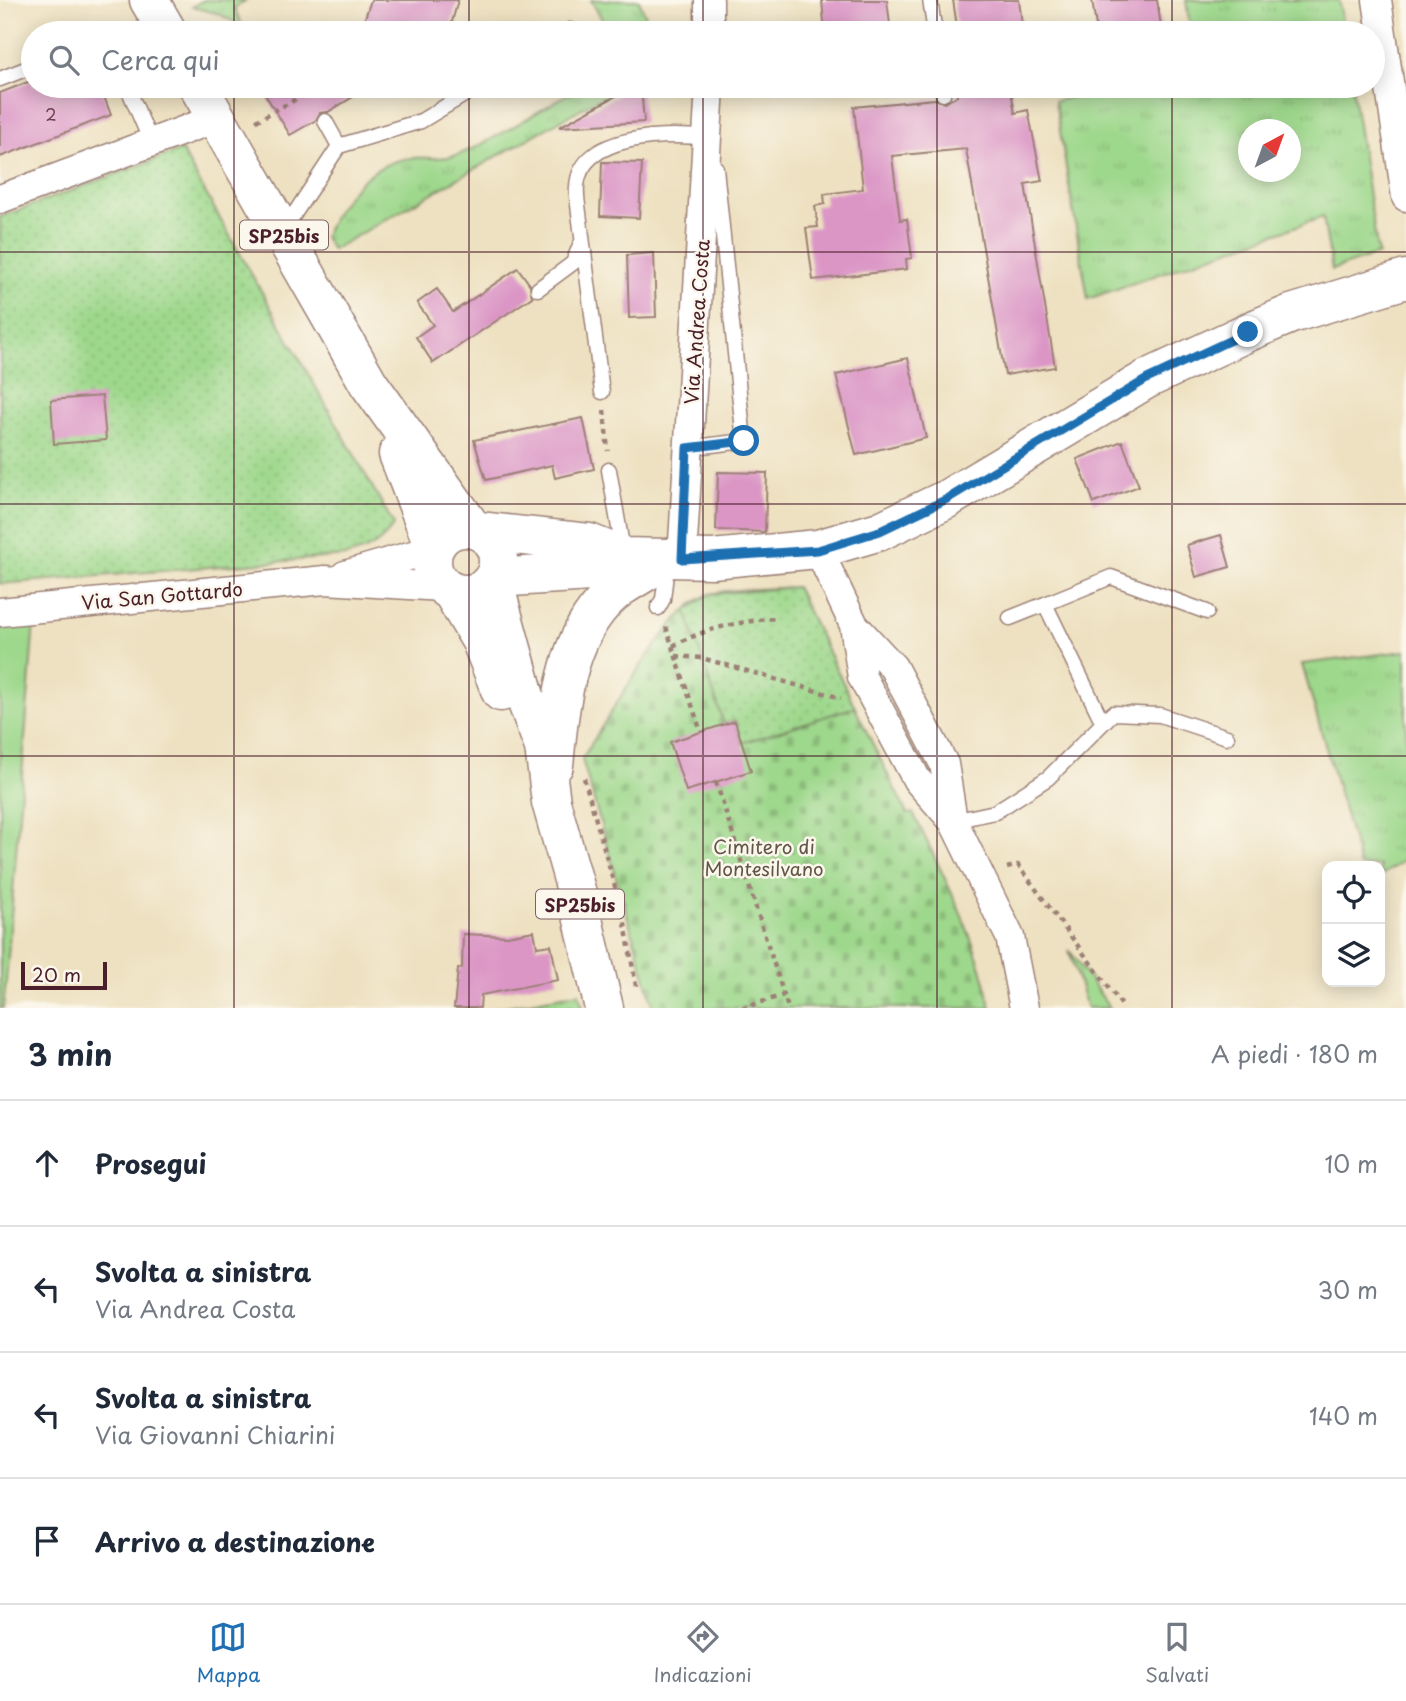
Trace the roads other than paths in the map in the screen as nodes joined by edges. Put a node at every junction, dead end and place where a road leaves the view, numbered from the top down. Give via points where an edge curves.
1 (149, 0) edge
2 (709, 0) edge
3 (930, 0) edge
4 (1377, 0) edge
5 (161, 21) edge
6 (709, 21) edge
7 (933, 21) edge
8 (1380, 21) edge
9 (1385, 54) edge
10 (21, 71) edge
11 (0, 79) edge
12 (132, 98) edge
13 (459, 98) edge
14 (222, 109) edge
15 (709, 112) edge
16 (325, 121) dead end
17 (152, 142) junction
18 (339, 146) junction
19 (1406, 197) edge
20 (0, 198) edge
21 (282, 232) junction
22 (582, 241) junction
23 (1406, 279) edge
24 (538, 289) dead end
25 (369, 384) junction
26 (602, 392) road end
27 (687, 448) junction
28 (610, 470) road end
29 (475, 529) junction
30 (434, 548) junction
31 (818, 550) junction
32 (624, 557) junction
33 (675, 559) junction
34 (494, 579) junction
35 (325, 580) junction
36 (448, 590) junction
37 (1045, 604) junction
38 (658, 608) road end
39 (0, 612) edge
40 (1207, 612) dead end
41 (1010, 618) dead end
42 (855, 625) junction
43 (1103, 723) junction
44 (1227, 737) dead end
45 (551, 802) junction
46 (953, 821) junction
47 (621, 1002) edge
48 (1024, 1008) edge

1 - 5 main road
2 - 6 street
3 - 7 lane
4 - 8 street
9 - 19 street
10 - 11 lane
12 - 17 lane
13 - 18 lane via 421,121
14 - 17 street
14 - 21 main road, SP25bis
15 - 22 lane via 667,134 633,138 583,167 577,184
15 - 27 street, Via Andrea Costa
15 - 27 lane via 744,441
16 - 18 lane
17 - 20 street
18 - 21 lane
21 - 25 main road, SP25bis
22 - 24 lane via 573,263
22 - 26 lane
23 - 31 main road via 1290,314 1248,332 1147,379 947,499 880,531
25 - 29 main road, SP25bis
25 - 30 main road, SP25bis
27 - 33 street, Via Andrea Costa
28 - 32 lane
29 - 30 main road via 450,531
29 - 32 main road via 589,543
29 - 34 main road via 496,547 499,562
30 - 35 street, Via San Gottardo
30 - 36 main road via 433,569
31 - 33 main road
31 - 42 street
32 - 33 main road
32 - 34 main road via 591,572
33 - 38 lane
33 - 45 main road via 611,596 582,637 570,663 561,703
34 - 36 main road via 479,592
34 - 45 main road, SP25bis via 522,687 544,747
35 - 36 street, Via San Gottardo
35 - 39 street, Via San Gottardo
36 - 45 main road, SP25bis via 481,641 525,758
37 - 40 lane via 1111,577
37 - 41 lane
37 - 43 lane
42 - 46 street via 862,677 917,780
42 - 46 street via 893,667 944,764
43 - 44 lane via 1113,713 1160,715
43 - 46 lane via 1048,778 995,812
45 - 47 main road, SP25bis via 579,902
46 - 48 street via 1010,937

